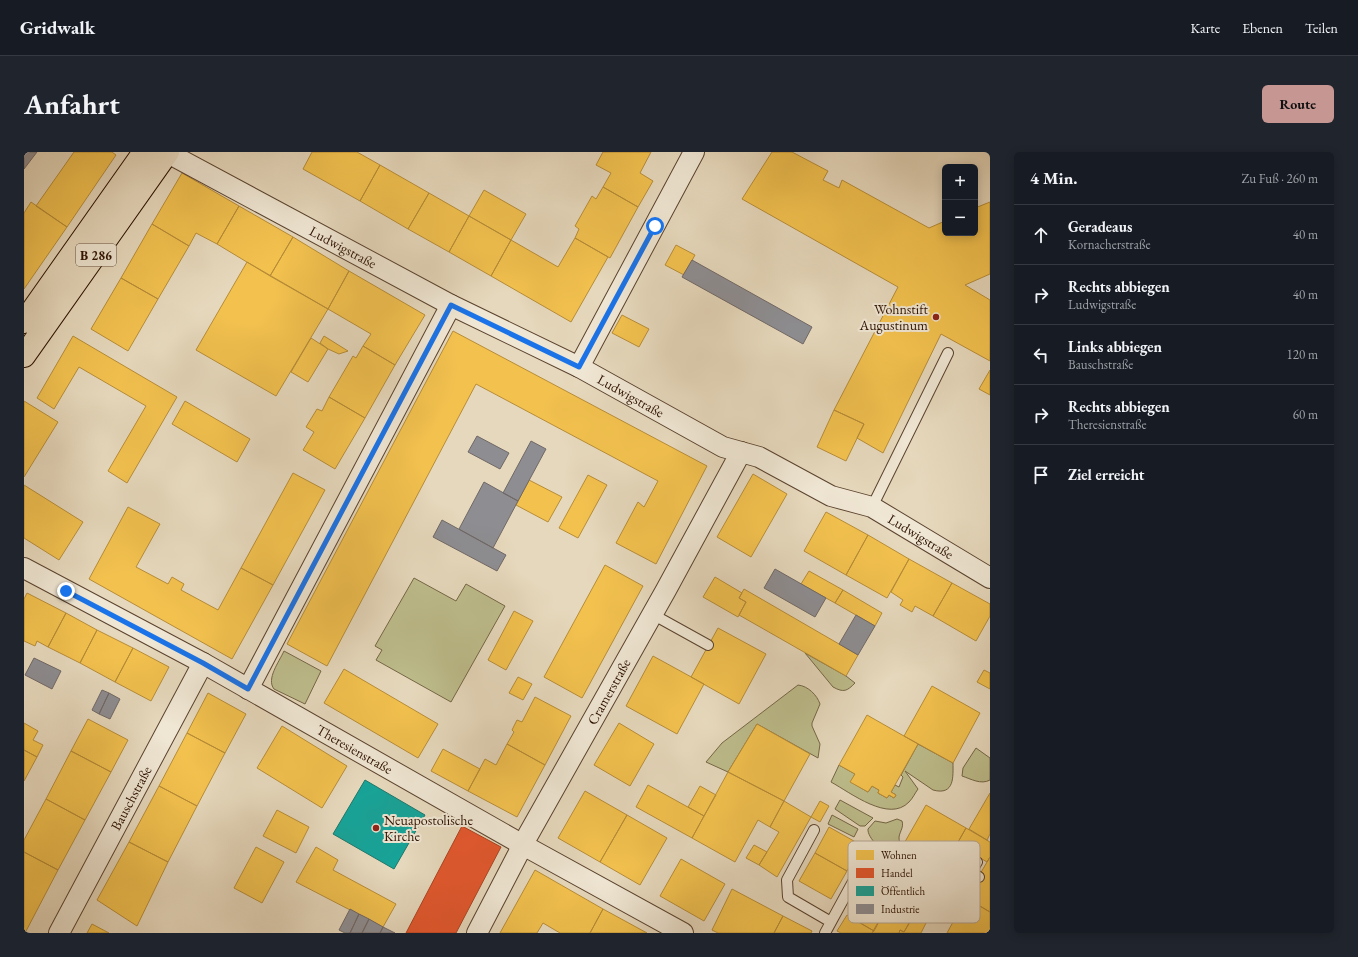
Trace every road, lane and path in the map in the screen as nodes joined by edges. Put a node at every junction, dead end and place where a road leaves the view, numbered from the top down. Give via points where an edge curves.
1 (144, 152) edge
2 (168, 152) edge
3 (694, 152) edge
4 (451, 305) junction
5 (24, 322) edge
6 (948, 353) dead end
7 (24, 356) edge
8 (579, 367) junction
9 (741, 452) junction
10 (872, 507) junction
11 (24, 568) edge
12 (990, 578) edge
13 (652, 614) junction
14 (708, 646) dead end
15 (203, 663) junction
16 (248, 689) junction
17 (814, 830) dead end
18 (523, 845) junction
19 (848, 891) edge
20 (831, 922) junction
21 (59, 933) edge
22 (477, 933) edge
23 (683, 933) edge
24 (826, 933) edge

1 - 5 main road, B 286
2 - 4 street, Ludwigstraße
2 - 7 main road, B 286
3 - 8 street
4 - 8 street, Ludwigstraße
4 - 16 street
6 - 10 lane
8 - 9 street, Ludwigstraße via 724,447
9 - 10 street, Ludwigstraße via 759,457 831,496
9 - 13 street, Cramerstraße
10 - 12 street, Ludwigstraße
11 - 15 street, Theresienstraße
13 - 14 lane
13 - 18 street, Cramerstraße
15 - 16 street, Theresienstraße
15 - 21 street, Bauschstraße
16 - 18 street, Theresienstraße
17 - 20 lane via 787,880 788,898
18 - 22 street, Cramerstraße
18 - 23 street, Theresienstraße
19 - 20 lane
20 - 24 lane

